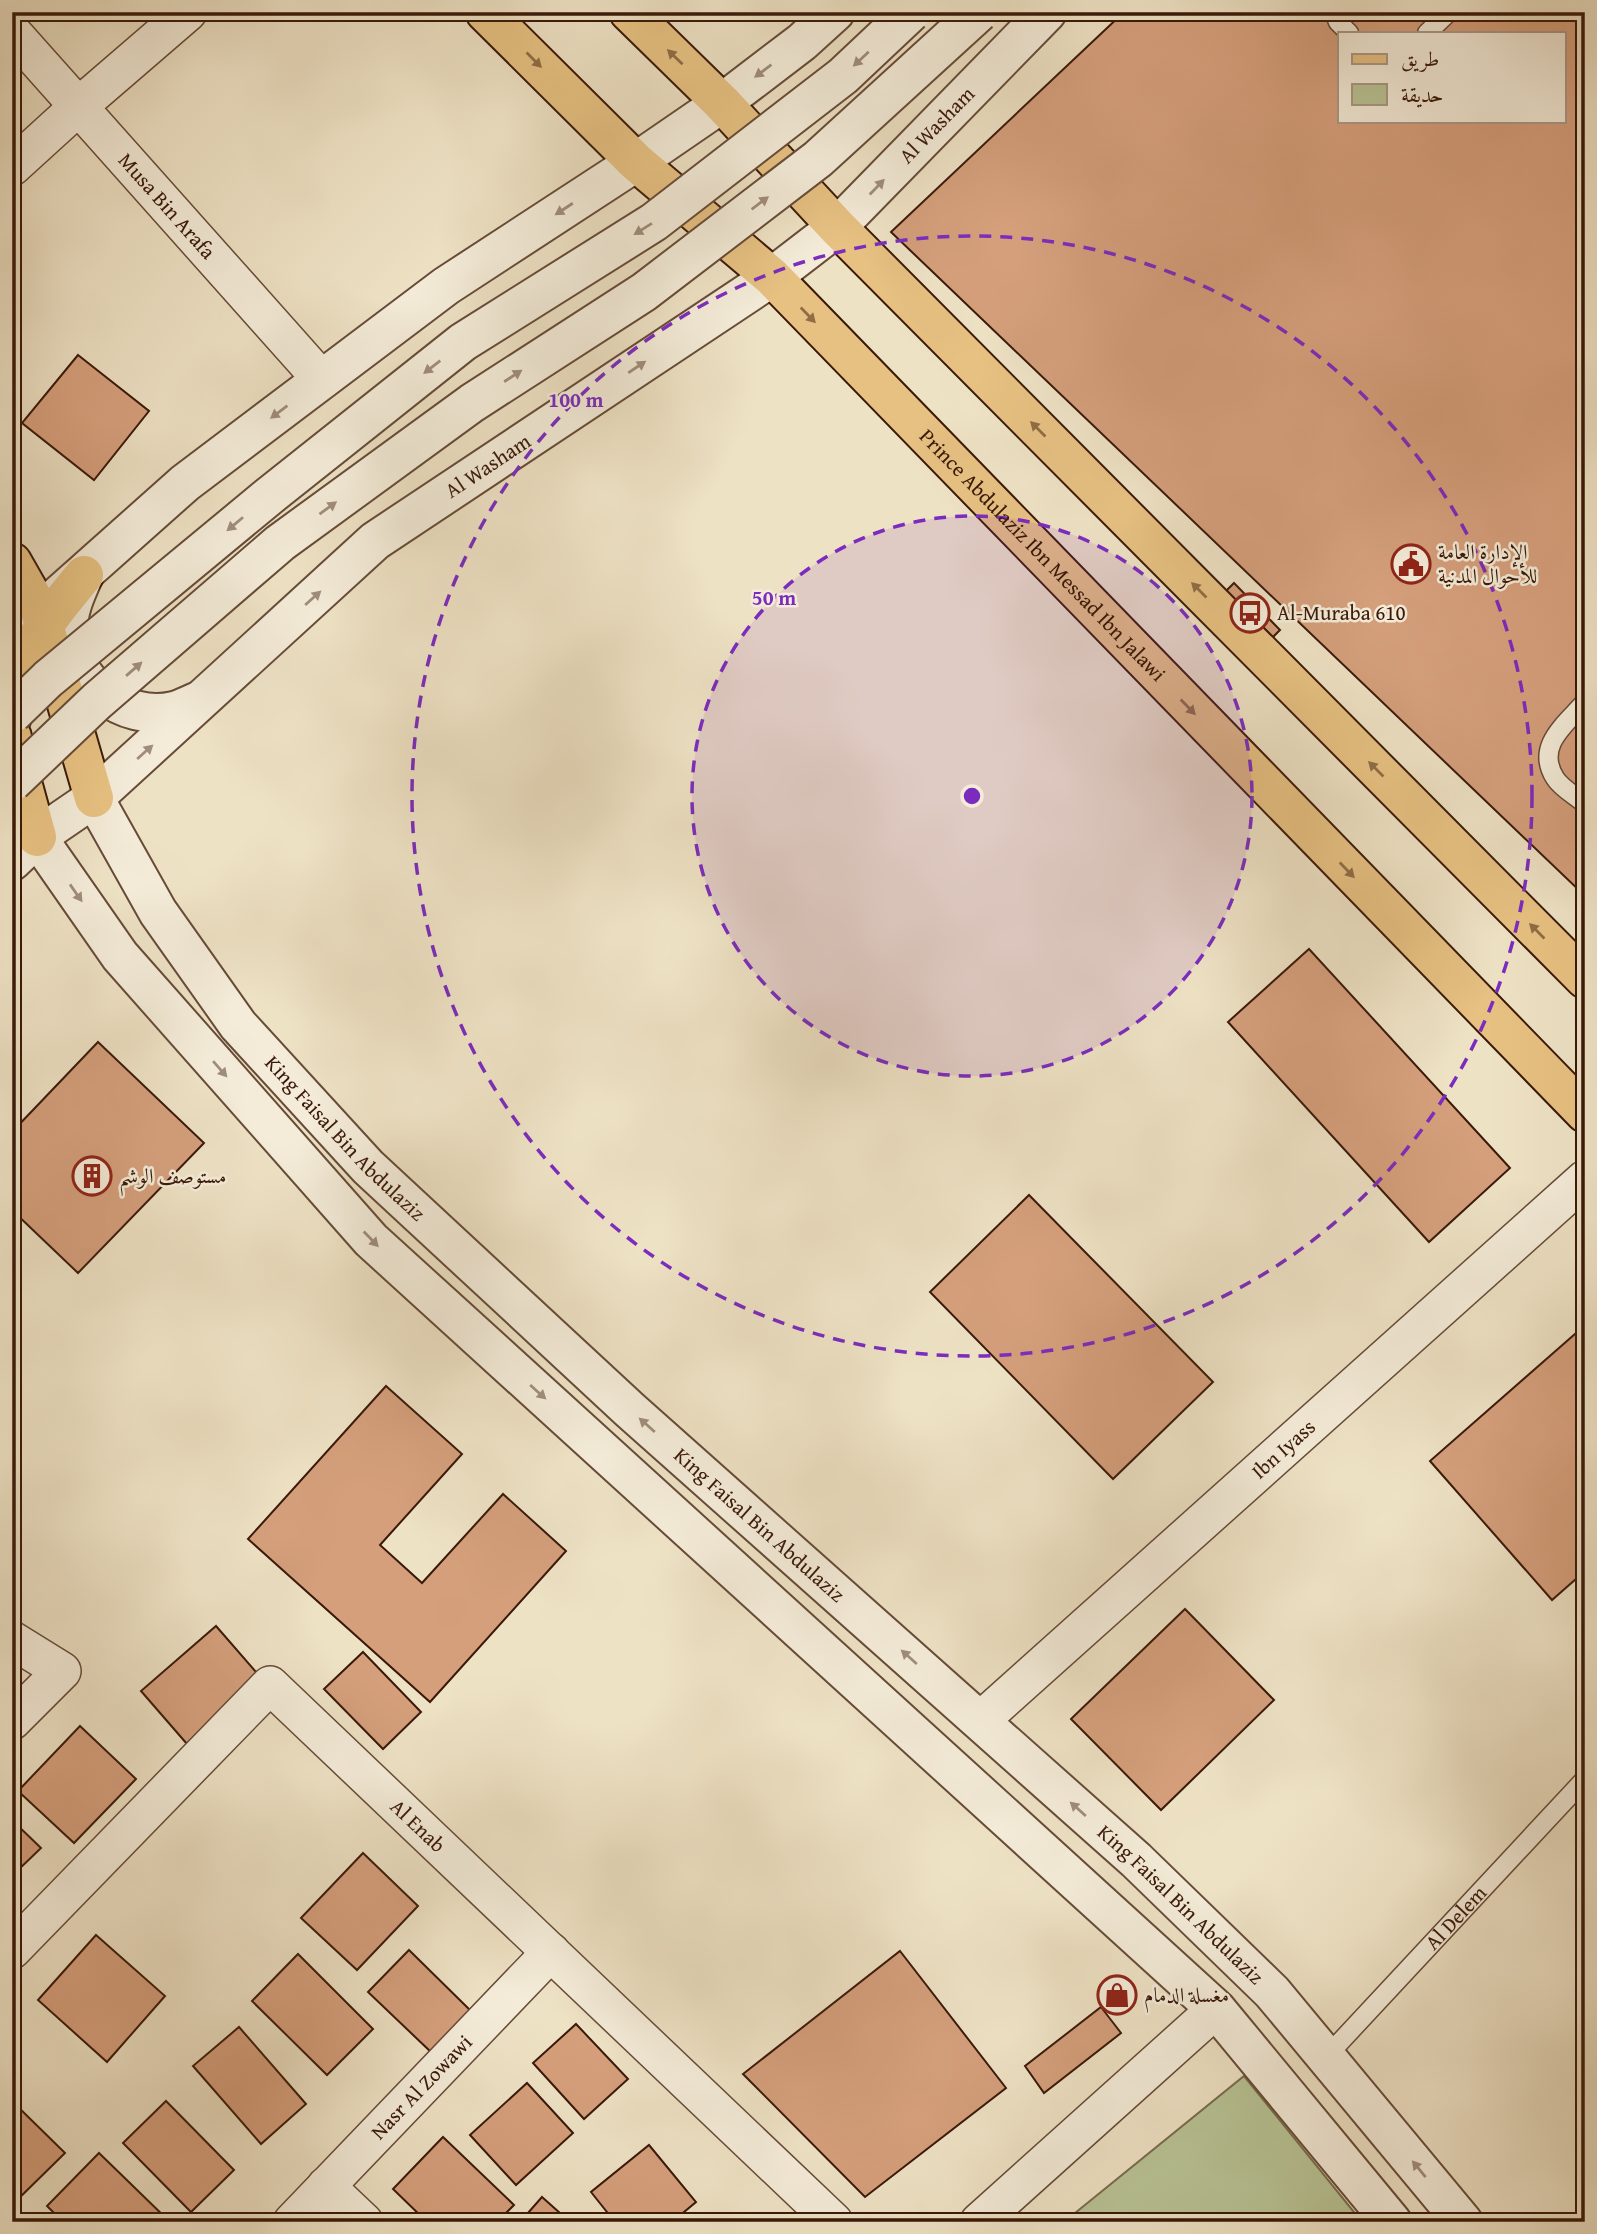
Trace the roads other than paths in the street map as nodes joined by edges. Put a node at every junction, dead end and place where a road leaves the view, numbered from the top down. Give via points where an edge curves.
1 (188, 12) edge
2 (485, 12) edge
3 (629, 12) edge
4 (835, 12) edge
5 (911, 12) edge
6 (979, 12) edge
7 (1047, 12) edge
8 (1334, 12) edge
9 (1449, 12) edge
10 (12, 32) edge
11 (1348, 32) edge
12 (1428, 32) edge
13 (722, 103) junction
14 (79, 106) junction
15 (636, 162) junction
16 (12, 167) edge
17 (837, 228) junction
18 (772, 277) junction
19 (322, 380) junction
20 (12, 562) edge
21 (84, 575) junction
22 (32, 624) edge
23 (202, 700) junction
24 (1585, 702) edge
25 (12, 715) edge
26 (12, 727) edge
27 (12, 737) edge
28 (12, 783) edge
29 (94, 798) junction
30 (1585, 804) edge
31 (24, 849) edge
32 (1585, 979) edge
33 (1585, 1113) edge
34 (1585, 1179) edge
35 (12, 1640) edge
36 (981, 1720) junction
37 (12, 1721) edge
38 (1585, 1779) edge
39 (12, 1950) edge
40 (551, 1952) junction
41 (1216, 2009) junction
42 (1327, 2056) junction
43 (326, 2186) junction
44 (292, 2222) edge
45 (364, 2222) edge
46 (834, 2222) edge
47 (979, 2222) edge
48 (1392, 2222) edge
49 (1463, 2222) edge

1 - 14 street
2 -> 15 main road, Prince Abdulaziz Ibn Messad Ibn Jalawi
13 -> 3 main road
4 -> 13 street
5 -> 25 street, bridge via 843,76 654,222 463,342 268,497 48,679
28 -> 6 street, bridge via 97,701 280,543 472,403 644,292 818,159
17 -> 7 street, Al Washam
8 - 11 lane
9 - 12 lane
10 - 14 street, Musa Bin Arafa
13 - 15 street
13 - 17 main road
14 - 16 street
14 - 19 street, Musa Bin Arafa
15 - 18 main road, Prince Abdulaziz Ibn Messad Ibn Jalawi
15 -> 19 street via 446,286
17 - 18 street, Al Washam
32 -> 17 main road
23 -> 18 street, Al Washam via 375,541
18 -> 33 main road, Prince Abdulaziz Ibn Messad Ibn Jalawi
19 -> 21 street via 185,483
20 - 22 main road
21 - 22 main road
21 - 23 street via 68,629 74,659 90,684 114,703 143,712 173,712
22 - 25 main road
22 - 29 main road
29 -> 23 street, Al Washam
24 - 30 lane via 1550,742 1548,759 1556,779
26 - 29 main road via 63,756
27 - 31 main road
28 - 31 main road
29 - 31 street, Al Washam
36 -> 29 street, King Faisal Bin Abdulaziz via 630,1409 368,1167 238,1025 158,912
31 -> 41 street, King Faisal Bin Abdulaziz via 371,1240
34 - 36 street, Ibn Iyass
35 - 37 street via 62,1671
42 -> 36 street, King Faisal Bin Abdulaziz via 1272,1992 1136,1860
38 - 42 lane, Al Delem
39 - 40 street, Al Enab via 270,1685
40 - 43 street, Nasr Al Zowawi
40 - 46 street, Al Enab
41 - 47 street
41 - 48 street, King Faisal Bin Abdulaziz
49 -> 42 street, King Faisal Bin Abdulaziz
43 - 44 street, Nasr Al Zowawi
43 - 45 street

